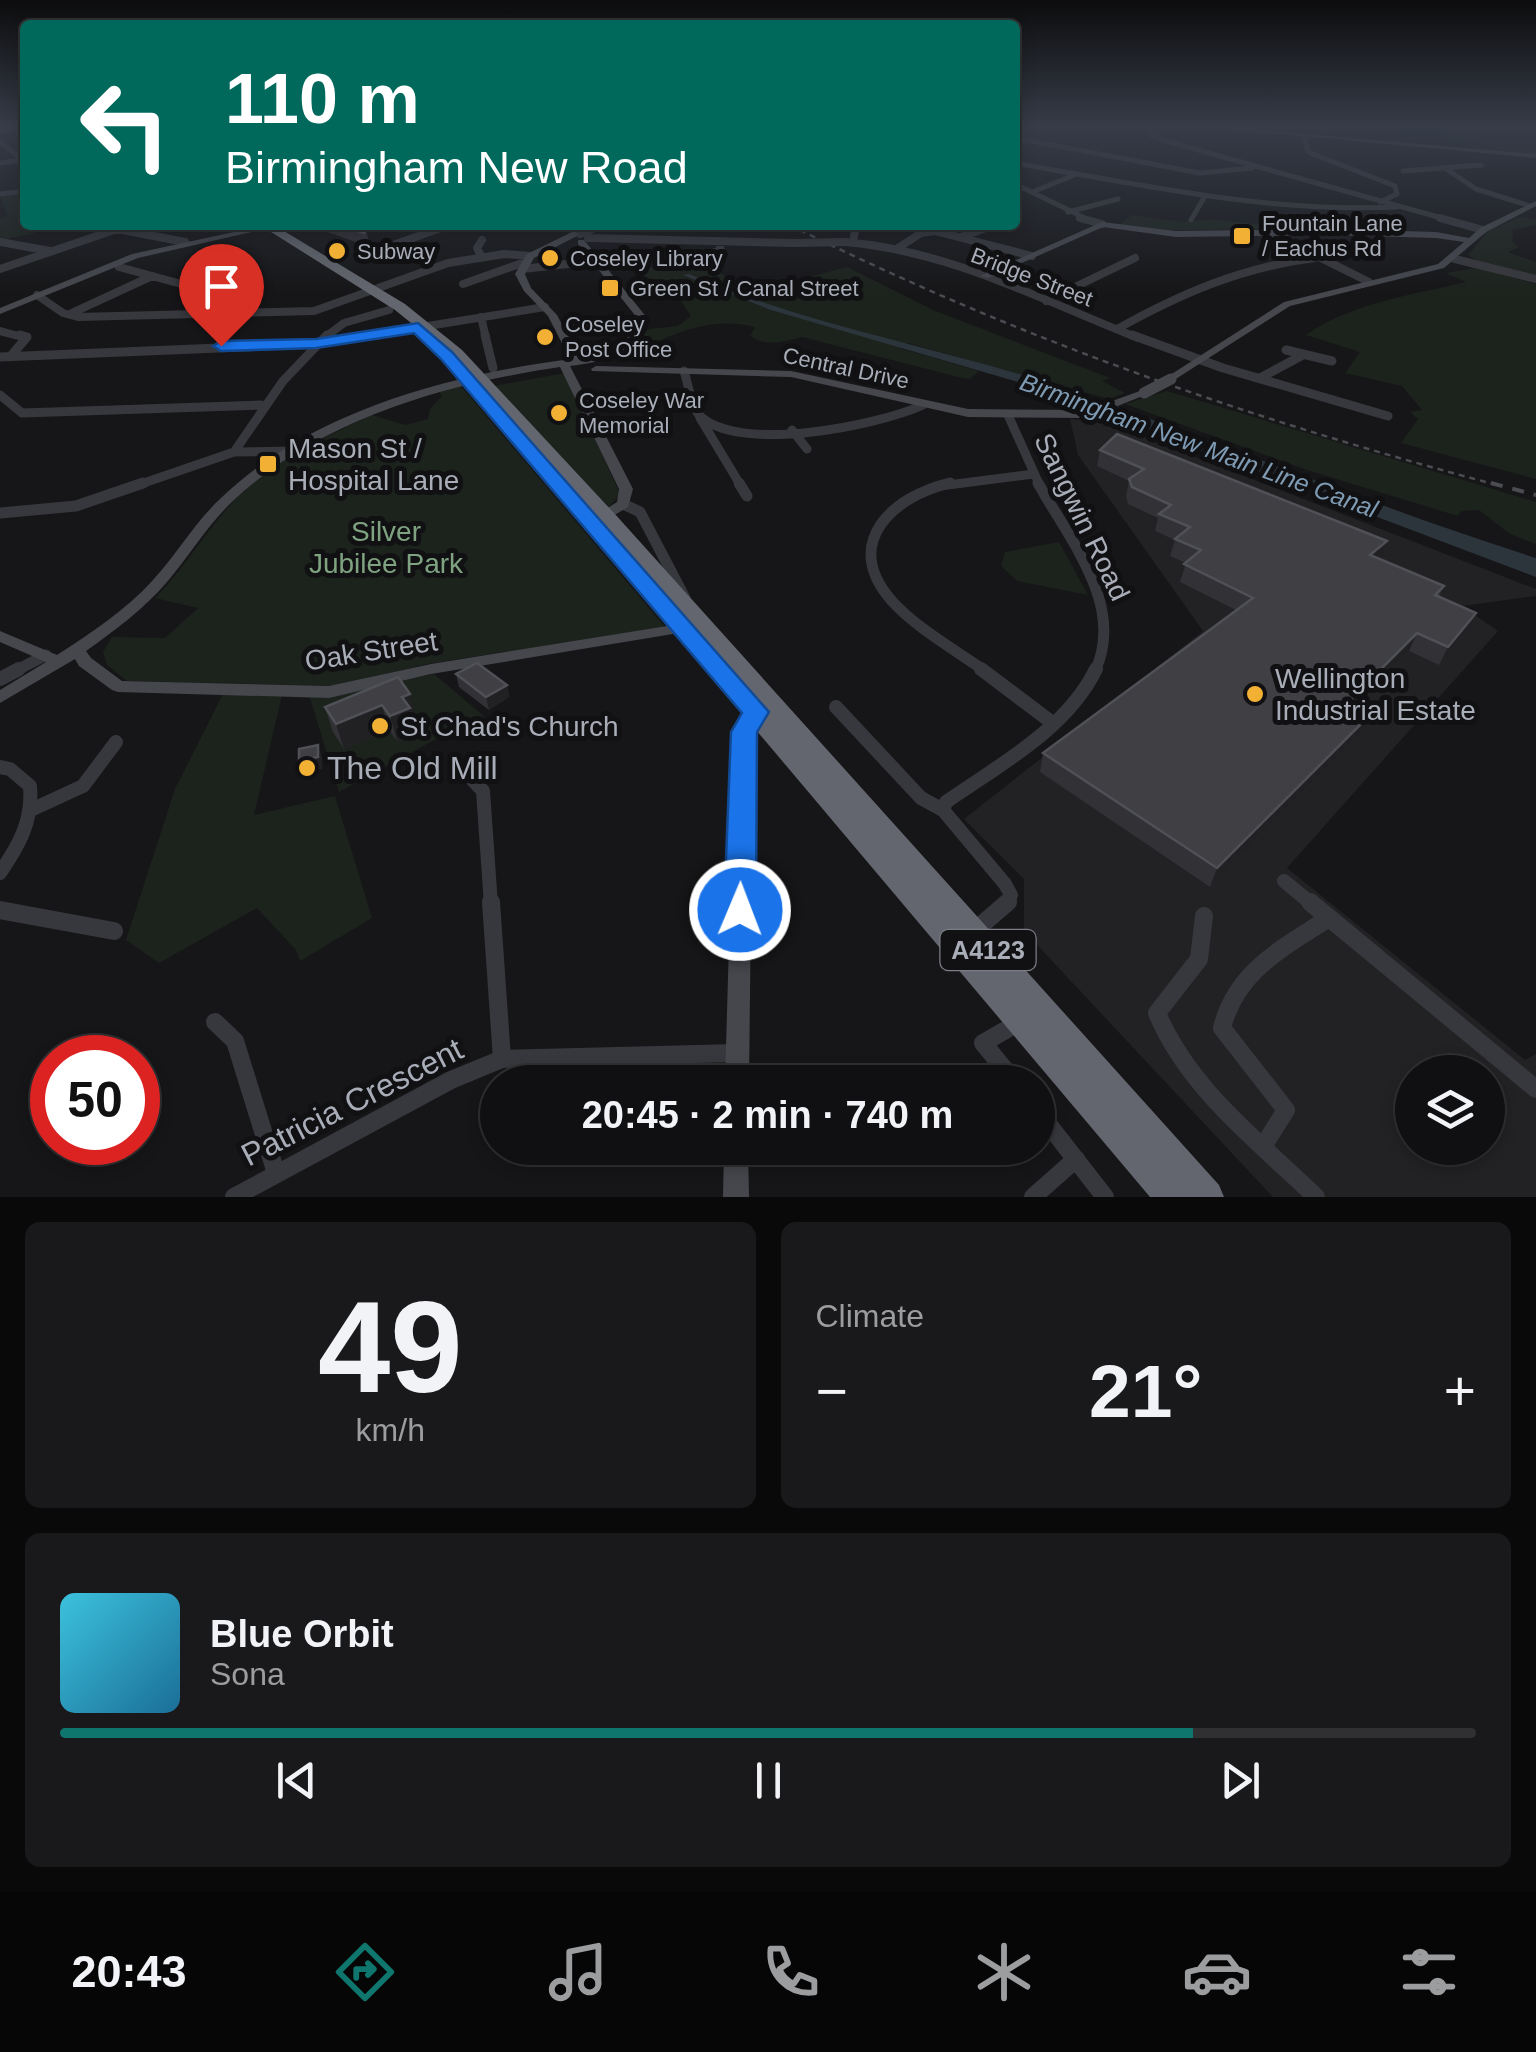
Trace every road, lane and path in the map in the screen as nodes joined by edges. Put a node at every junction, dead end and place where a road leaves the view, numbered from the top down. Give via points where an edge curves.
1 (1057, 182) edge
2 (1122, 182) edge
3 (1309, 182) edge
4 (1384, 182) edge
5 (1465, 182) edge
6 (1020, 186) edge
7 (1032, 192) junction
8 (1205, 196) junction
9 (1118, 199) dead end
10 (1380, 202) junction
11 (1533, 204) edge
12 (1397, 207) junction
13 (1068, 212) junction
14 (1195, 219) dead end
15 (1102, 224) junction
16 (114, 230) edge
17 (122, 230) edge
18 (246, 230) edge
19 (272, 230) edge
20 (436, 230) edge
21 (568, 230) edge
22 (593, 230) edge
23 (854, 230) edge
24 (981, 230) edge
25 (1483, 230) junction
26 (1273, 234) junction
27 (578, 238) junction
28 (960, 238) junction
29 (482, 240) dead end
30 (718, 241) junction
31 (0, 242) edge
32 (186, 242) junction
33 (849, 242) junction
34 (1471, 242) junction
35 (400, 247) dead end
36 (898, 248) junction
37 (50, 250) junction
38 (481, 256) junction
39 (1032, 256) junction
40 (1135, 258) dead end
41 (1314, 258) junction
42 (609, 259) dead end
43 (1455, 259) junction
44 (586, 262) dead end
45 (526, 263) junction
46 (120, 269) dead end
47 (0, 270) edge
48 (250, 270) dead end
49 (152, 276) junction
50 (985, 276) junction
51 (1536, 280) edge
52 (1369, 282) junction
53 (463, 284) dead end
54 (208, 288) dead end
55 (366, 292) junction
56 (37, 295) junction
57 (1046, 301) junction
58 (545, 308) junction
59 (389, 310) junction
60 (0, 311) edge
61 (68, 315) junction
62 (221, 315) junction
63 (482, 317) junction
64 (631, 320) dead end
65 (423, 327) junction
66 (1118, 329) junction
67 (0, 330) edge
68 (560, 330) junction
69 (316, 344) junction
70 (1286, 350) dead end
71 (1300, 356) junction
72 (5, 357) edge
73 (1201, 360) junction
74 (1332, 361) dead end
75 (570, 366) junction
76 (592, 367) junction
77 (684, 371) junction
78 (481, 376) junction
79 (1260, 378) junction
80 (576, 388) junction
81 (0, 395) edge
82 (261, 405) junction
83 (923, 405) junction
84 (696, 413) junction
85 (1008, 415) junction
86 (1388, 416) dead end
87 (792, 430) junction
88 (806, 449) dead end
89 (234, 452) junction
90 (298, 452) junction
91 (1034, 474) junction
92 (746, 496) dead end
93 (0, 514) edge
94 (608, 514) junction
95 (688, 619) junction
96 (0, 636) edge
97 (77, 650) junction
98 (52, 658) junction
99 (0, 679) edge
100 (0, 697) edge
101 (764, 707) junction
102 (836, 708) dead end
103 (1054, 724) junction
104 (116, 742) dead end
105 (0, 767) edge
106 (469, 776) dead end
107 (34, 809) junction
108 (943, 810) junction
109 (0, 873) edge
110 (1284, 881) dead end
111 (0, 910) edge
112 (1204, 916) dead end
113 (1329, 918) junction
114 (114, 932) dead end
115 (964, 938) junction
116 (1022, 1021) junction
117 (214, 1022) dead end
118 (737, 1052) junction
119 (502, 1060) junction
120 (737, 1065) edge
121 (1001, 1065) edge
122 (1536, 1089) edge
123 (1055, 1132) edge
124 (1264, 1145) junction
125 (1076, 1159) junction
126 (736, 1165) edge
127 (276, 1174) junction
128 (234, 1197) edge
129 (736, 1197) edge
130 (1032, 1197) edge
131 (1106, 1197) edge
132 (1172, 1197) edge
133 (1207, 1197) edge
134 (1316, 1197) edge

1 - 7 street
2 - 8 street
3 - 10 street
4 - 10 street via 1397,194
5 - 11 street
6 - 7 street
7 - 13 street
8 - 12 street via 1331,210
8 - 14 street
9 - 13 street
10 - 12 street
11 - 25 street
12 - 25 street
13 - 15 street
15 - 26 street via 1176,234
15 - 39 street
16 - 37 street
17 - 32 street
18 - 32 street
19 - 55 highway, A4123
20 - 35 street
21 - 27 street
22 - 27 street
23 - 33 street
24 - 28 street
25 - 34 street
26 - 34 street via 1436,235
26 - 41 street
27 - 30 street, Bridge Street
27 - 45 street
27 - 76 street via 642,319 628,343
28 - 36 street via 921,233
28 - 39 street
29 - 38 street
30 - 33 street, Bridge Street, bridge
30 - 42 street via 721,250 710,254
31 - 37 street
32 - 56 street
33 - 36 street, Bridge Street
34 - 43 street
36 - 50 street, Bridge Street
37 - 47 street
38 - 45 street
38 - 55 street
39 - 50 street
40 - 57 street
41 - 52 street
41 - 66 street via 1227,272
43 - 51 street
43 - 52 street
44 - 45 street
45 - 53 street
45 - 58 street via 523,283
46 - 49 street
48 - 49 street via 190,285
49 - 61 street
50 - 57 street, Bridge Street
52 - 73 street via 1286,304
54 - 62 street via 237,295
55 - 59 highway, A4123
55 - 62 street via 314,311
55 - 65 highway, A4123
56 - 60 street
56 - 61 street
57 - 66 street, Bridge Street
58 - 63 street
58 - 68 street
59 - 65 highway, A4123
59 - 69 street via 341,324
61 - 62 street
63 - 65 street
63 - 78 street
64 - 68 street
65 - 69 street
65 - 78 highway, A4123
66 - 73 street, Bridge Street
67 - 72 street via 27,337
68 - 75 street
69 - 72 street
69 - 82 street
70 - 71 street
71 - 74 street
71 - 79 street
73 - 79 street, Bridge Street
73 - 85 street, Central Drive, bridge via 1088,414
75 - 76 street, Central Drive
75 - 78 street, Central Drive
75 - 80 street
76 - 77 street, Central Drive
76 - 80 street
77 - 83 street, Central Drive via 791,374
77 - 84 street
78 - 90 street, Central Drive via 386,406
78 - 94 highway, A4123
79 - 86 street, Bridge Street
80 - 94 street via 626,489
81 - 82 street via 22,413
82 - 89 street
83 - 85 street, Central Drive
83 - 87 street via 903,416
84 - 87 street via 741,436
84 - 92 street
85 - 91 street, Sangwin Road
87 - 88 street
89 - 90 street
89 - 93 street via 76,506
90 - 97 street, Central Drive via 230,497 149,592
91 - 103 street, Sangwin Road via 1076,549 1106,626 1094,676
91 - 103 street via 924,488 902,500 872,544 875,572 892,602
94 - 95 highway, A4123
94 - 95 street via 640,512
95 - 97 street, Oak Street via 329,692 118,686
95 - 101 highway, A4123
96 - 98 street
97 - 98 street, Central Drive
98 - 99 street
98 - 100 street, Central Drive
101 - 115 highway, A4123
101 - 118 street via 744,732
102 - 108 street via 921,798
103 - 108 street, Sangwin Road
104 - 107 street via 84,787
105 - 107 street via 30,786
106 - 119 street via 484,791
107 - 109 street
108 - 115 street via 1011,896 1005,909
110 - 113 street
111 - 114 street
112 - 124 street via 1198,959 1157,1013 1180,1060
113 - 122 street
113 - 124 street via 1242,977 1224,1010 1222,1028 1286,1110
115 - 116 highway, A4123
115 - 133 highway, A4123
116 - 121 street via 983,1043
116 - 132 highway, A4123
117 - 127 street via 235,1041
118 - 119 street, Patricia Crescent
118 - 120 street
119 - 127 street, Patricia Crescent via 450,1080
123 - 125 street
124 - 134 street
125 - 130 street
125 - 131 street
126 - 129 street
127 - 128 street, Patricia Crescent

